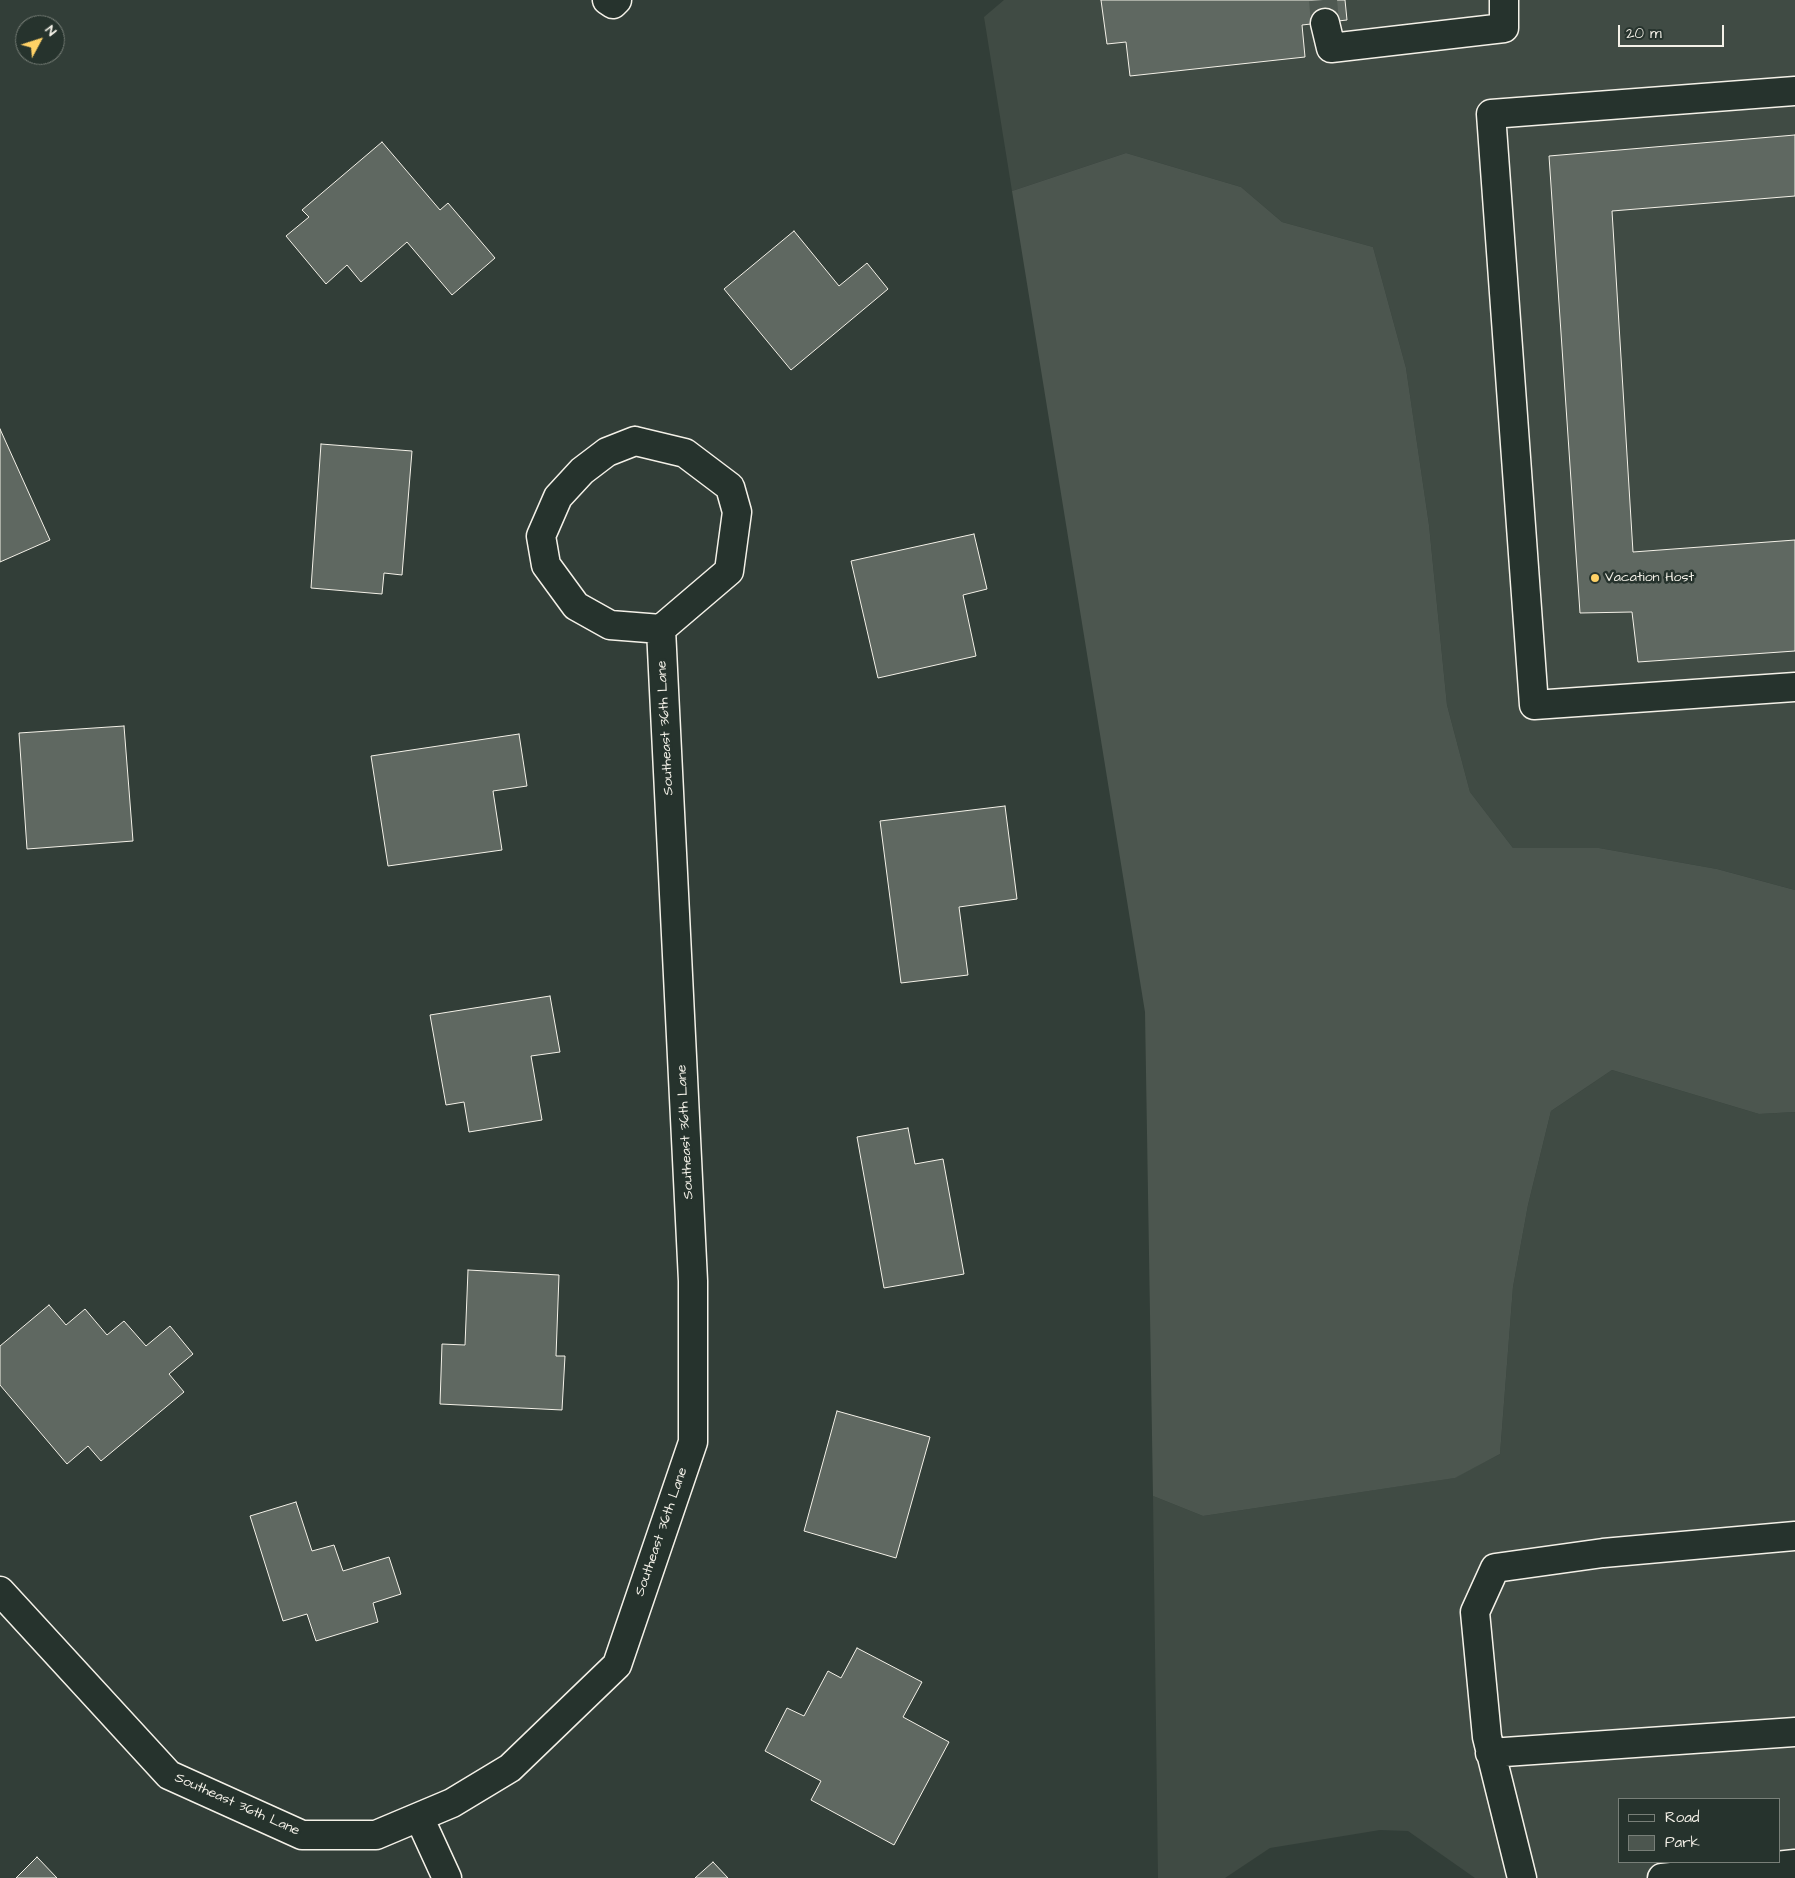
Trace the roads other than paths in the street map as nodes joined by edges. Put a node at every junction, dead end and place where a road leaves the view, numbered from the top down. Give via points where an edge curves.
1 (1504, 0) edge
2 (1328, 35) dead end
3 (1795, 91) edge
4 (661, 629) junction
5 (1795, 688) edge
6 (1795, 1536) edge
7 (0, 1591) edge
8 (1795, 1732) edge
9 (1490, 1753) junction
10 (419, 1817) junction
11 (1795, 1864) edge
12 (447, 1878) edge
13 (1522, 1878) edge
14 (1662, 1878) edge

1 - 2 street via 1504,28
3 - 5 street via 1491,114 1534,705
4 - 4 street via 729,571 737,512 730,487 685,453 635,442 607,452 582,470 558,497 540,536 546,566 576,606 610,625
4 - 10 street, Southeast 36th Lane via 693,1281 693,1442 617,1665 510,1768 452,1803
6 - 9 street via 1603,1553 1494,1568 1475,1612
7 - 10 street, Southeast 36th Lane via 169,1776 302,1835 376,1835
8 - 9 street
9 - 13 street
10 - 12 street
11 - 14 street

